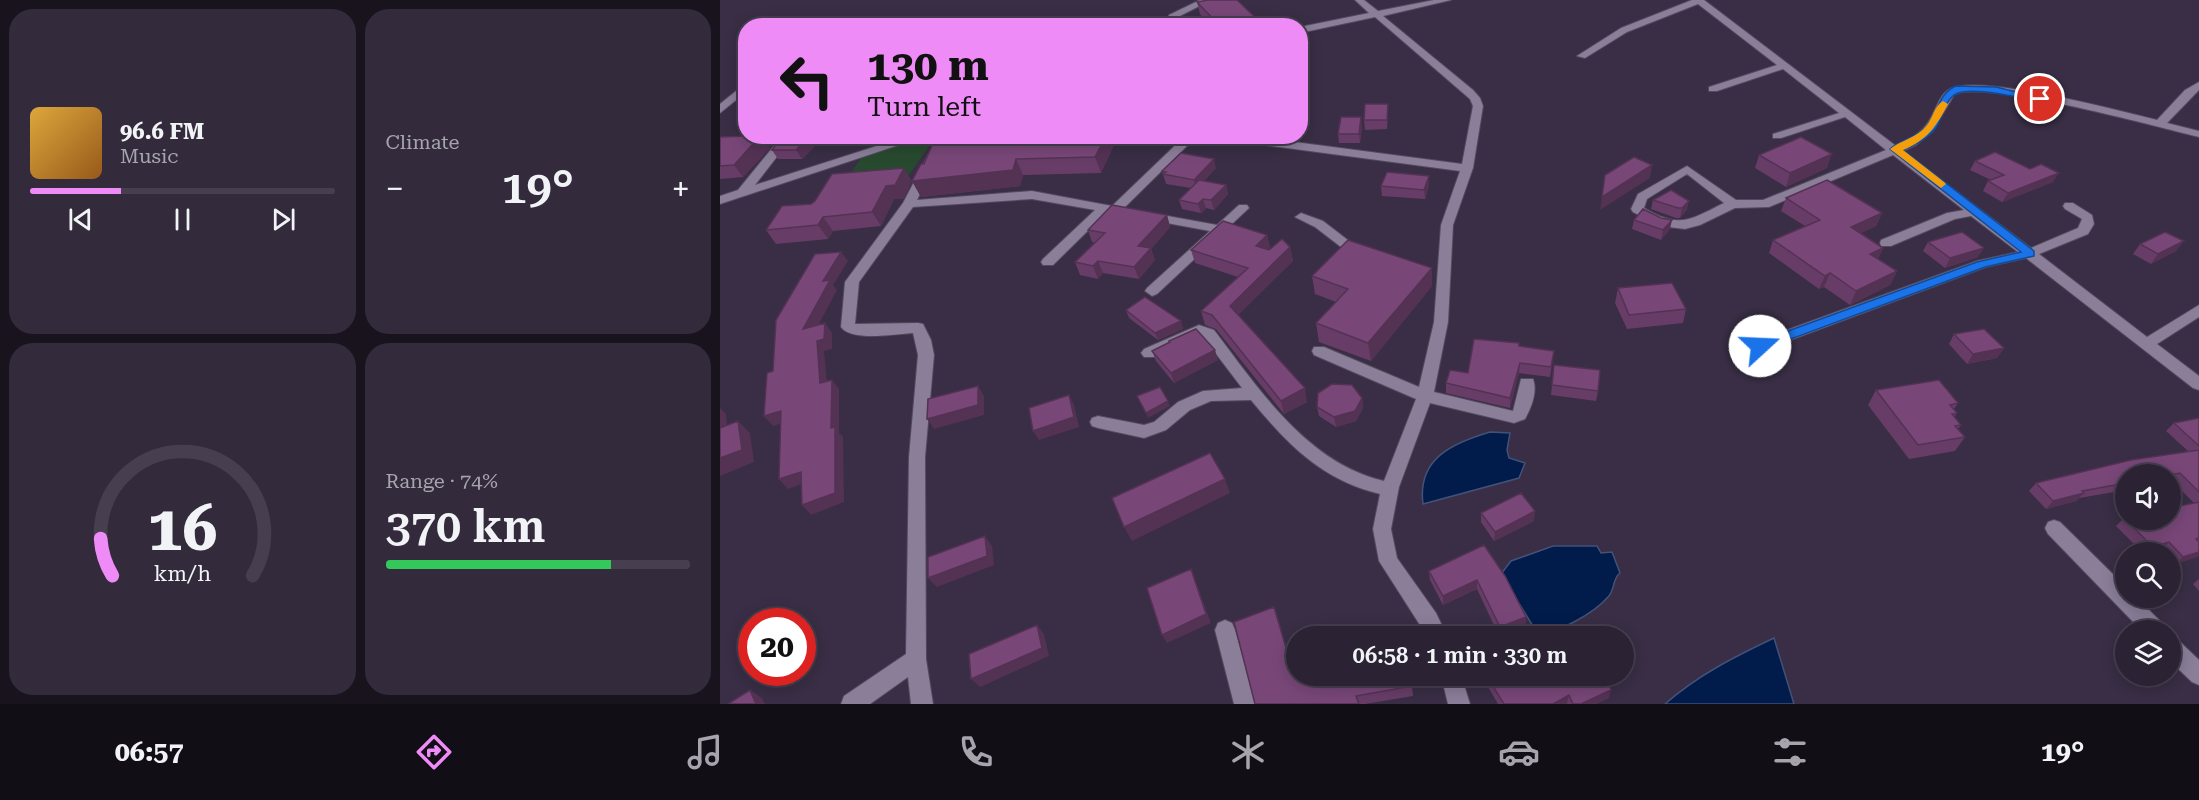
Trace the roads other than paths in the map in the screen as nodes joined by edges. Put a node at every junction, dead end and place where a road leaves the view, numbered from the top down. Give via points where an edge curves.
1 (1206, 0) edge
2 (1359, 0) edge
3 (1447, 0) edge
4 (1699, 0) edge
5 (1376, 14) junction
6 (1172, 18) edge
7 (1308, 28) edge
8 (1582, 56) dead end
9 (1785, 65) junction
10 (2199, 85) edge
11 (1713, 89) dead end
12 (738, 93) edge
13 (720, 110) edge
14 (1848, 113) junction
15 (2160, 124) junction
16 (2199, 134) edge
17 (1777, 136) dead end
18 (782, 144) edge
19 (896, 144) edge
20 (940, 144) edge
21 (1183, 144) edge
22 (1281, 144) edge
23 (1895, 149) junction
24 (1467, 168) junction
25 (743, 192) junction
26 (720, 200) edge
27 (909, 204) junction
28 (1733, 204) junction
29 (2069, 206) dead end
30 (1243, 208) dead end
31 (1109, 210) junction
32 (1976, 211) junction
33 (1301, 217) dead end
34 (1219, 229) junction
35 (1886, 243) dead end
36 (2030, 253) junction
37 (1367, 258) edge
38 (1048, 262) dead end
39 (1152, 291) dead end
40 (2199, 310) edge
41 (2147, 344) junction
42 (1760, 346) dead end
43 (1319, 351) dead end
44 (1149, 353) dead end
45 (1527, 383) dead end
46 (2199, 384) edge
47 (1256, 394) junction
48 (1425, 396) junction
49 (1098, 422) dead end
50 (1389, 489) junction
51 (2054, 528) dead end
52 (2144, 620) edge
53 (1432, 626) edge
54 (1225, 630) dead end
55 (2181, 657) edge
56 (916, 659) junction
57 (2199, 675) edge
58 (1454, 686) edge
59 (852, 704) edge
60 (922, 704) edge
61 (1245, 704) edge
62 (1460, 704) edge

1 - 6 street
2 - 5 street
3 - 5 street
4 - 8 street via 1617,32
4 - 9 street
5 - 7 street
5 - 24 street via 1475,98 1478,106
9 - 11 street
9 - 14 street
10 - 15 street
12 - 13 street
14 - 17 street
14 - 23 street
15 - 16 street
15 - 23 street via 1996,90 1956,89 1948,95 1931,128 1912,143
18 - 25 street
19 - 25 street
20 - 27 street
21 - 31 street
22 - 24 street
23 - 28 street via 1766,204
23 - 32 street
24 - 48 street via 1447,225 1438,281 1441,322
25 - 26 street
27 - 31 street via 1032,195
27 - 56 street via 852,282 848,327 857,332 918,328 924,340 927,355 917,457
28 - 28 street via 1687,169 1642,197 1638,209 1669,226 1681,227
29 - 36 street via 2088,218 2083,231
30 - 34 street
31 - 34 street
31 - 38 street
32 - 35 street via 1951,216
32 - 36 street
33 - 37 street via 1318,224
34 - 39 street
36 - 41 street
36 - 42 street via 1982,264
40 - 41 street
41 - 46 street
43 - 48 street
44 - 47 street via 1199,330 1209,334
45 - 48 street via 1524,406 1514,417
47 - 49 street via 1209,395 1144,432
47 - 50 street via 1308,450 1330,467
48 - 50 street
50 - 53 street via 1382,529 1388,561
51 - 52 street
54 - 61 street
55 - 57 street
56 - 59 street
56 - 60 street
58 - 62 street

